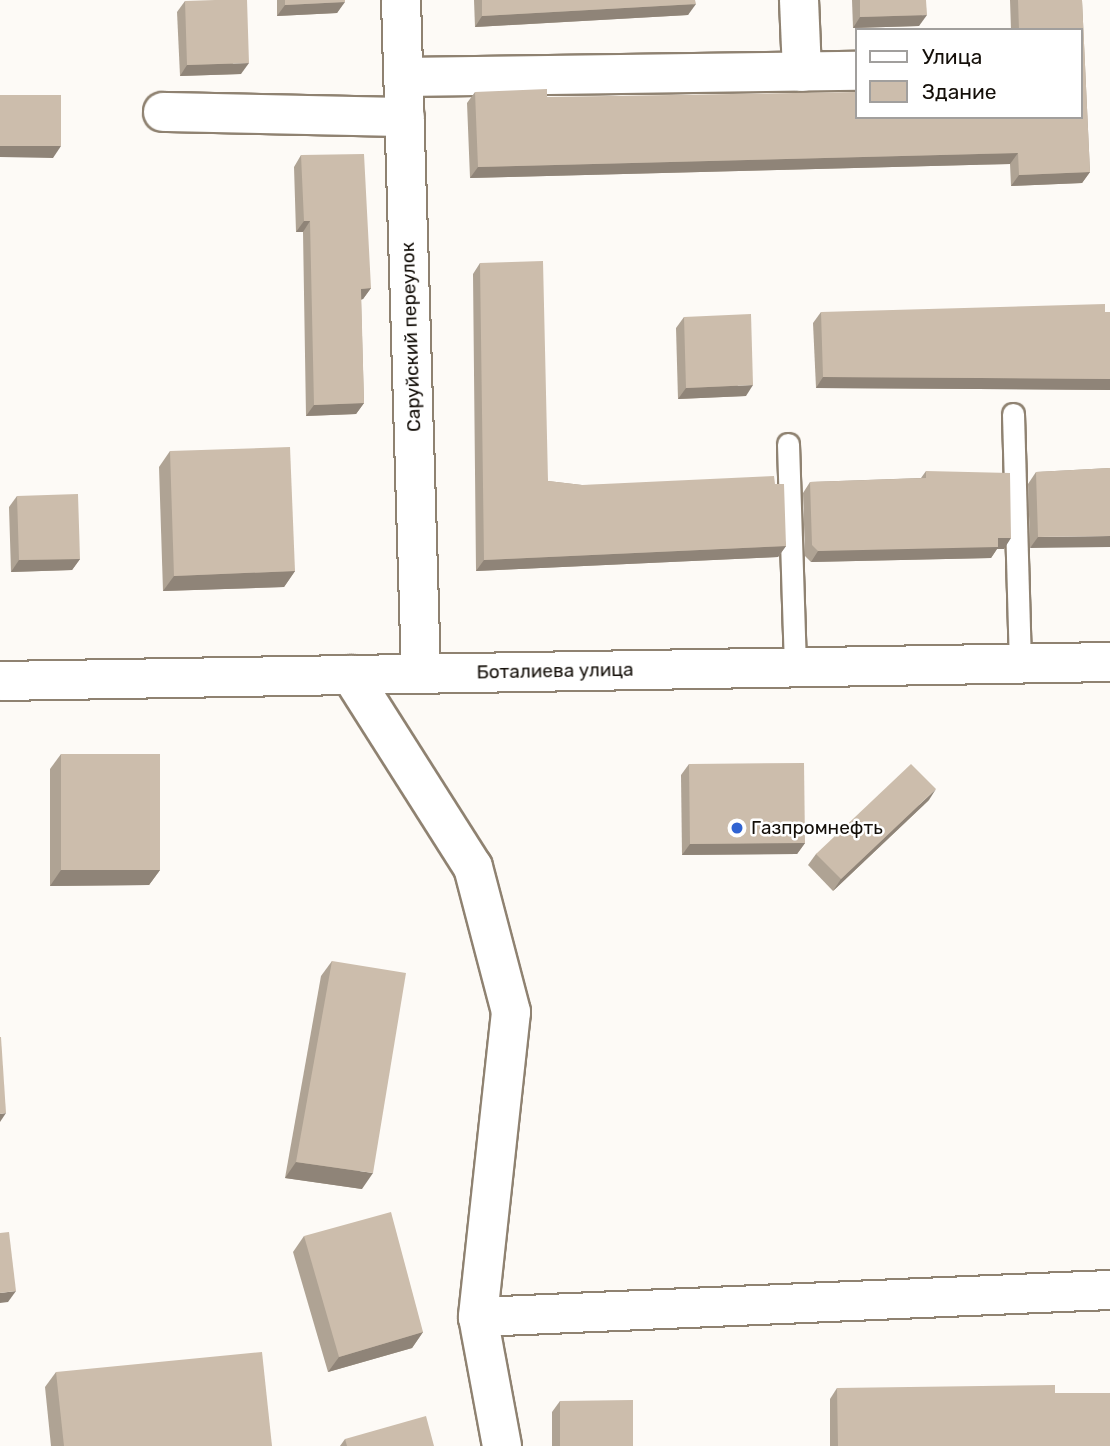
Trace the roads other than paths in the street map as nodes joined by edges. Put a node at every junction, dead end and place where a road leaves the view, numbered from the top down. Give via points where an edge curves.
1 (401, 0) edge
2 (799, 0) edge
3 (855, 71) edge
4 (802, 72) junction
5 (404, 77) junction
6 (163, 112) dead end
7 (405, 117) junction
8 (1013, 414) dead end
9 (788, 444) dead end
10 (1110, 662) edge
11 (1020, 663) junction
12 (795, 667) junction
13 (421, 674) junction
14 (351, 675) junction
15 (0, 681) edge
16 (1110, 1290) edge
17 (478, 1317) junction
18 (502, 1446) edge

1 - 5 street, Саруйский переулок
2 - 4 street
3 - 4 street
4 - 5 street
5 - 7 street, Саруйский переулок
6 - 7 street
7 - 13 street, Саруйский переулок
8 - 11 lane
9 - 12 lane
10 - 11 street, Боталиева улица
11 - 12 street, Боталиева улица
12 - 13 street, Боталиева улица
13 - 14 street, Боталиева улица
14 - 15 street, Боталиева улица
14 - 17 street via 473,867 511,1012
16 - 17 street
17 - 18 street

